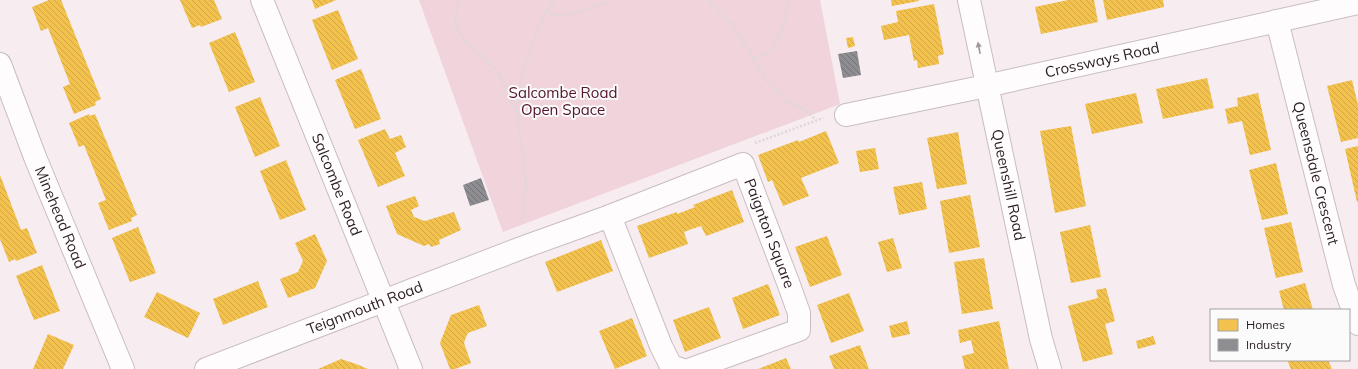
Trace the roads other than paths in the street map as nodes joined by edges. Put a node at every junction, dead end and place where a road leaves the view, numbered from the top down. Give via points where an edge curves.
1 (262, 0) edge
2 (969, 0) edge
3 (1358, 3) edge
4 (1277, 21) junction
5 (0, 64) edge
6 (986, 86) junction
7 (846, 115) road end
8 (610, 216) junction
9 (524, 247) joint
10 (384, 302) junction
11 (1358, 324) edge
12 (123, 369) edge
13 (206, 369) edge
14 (411, 369) edge
15 (680, 369) edge
16 (691, 369) edge
17 (1050, 369) edge

1 - 10 street, Salcombe Road
6 -> 2 street, Queenshill Road
3 - 4 street, Crossways Road
4 - 6 street, Crossways Road
4 - 11 street, Queensdale Crescent via 1344,286
5 - 12 street, Minehead Road via 35,157
6 - 7 street, Crossways Road
6 - 17 street, Queenshill Road via 1041,339
8 - 9 street, Paignton Square
8 - 15 street via 660,346 671,366
8 - 16 street, Paignton Square via 743,164 799,314 799,330
9 - 10 street, Teignmouth Road
10 - 13 street, Teignmouth Road
10 - 14 street, Salcombe Road

